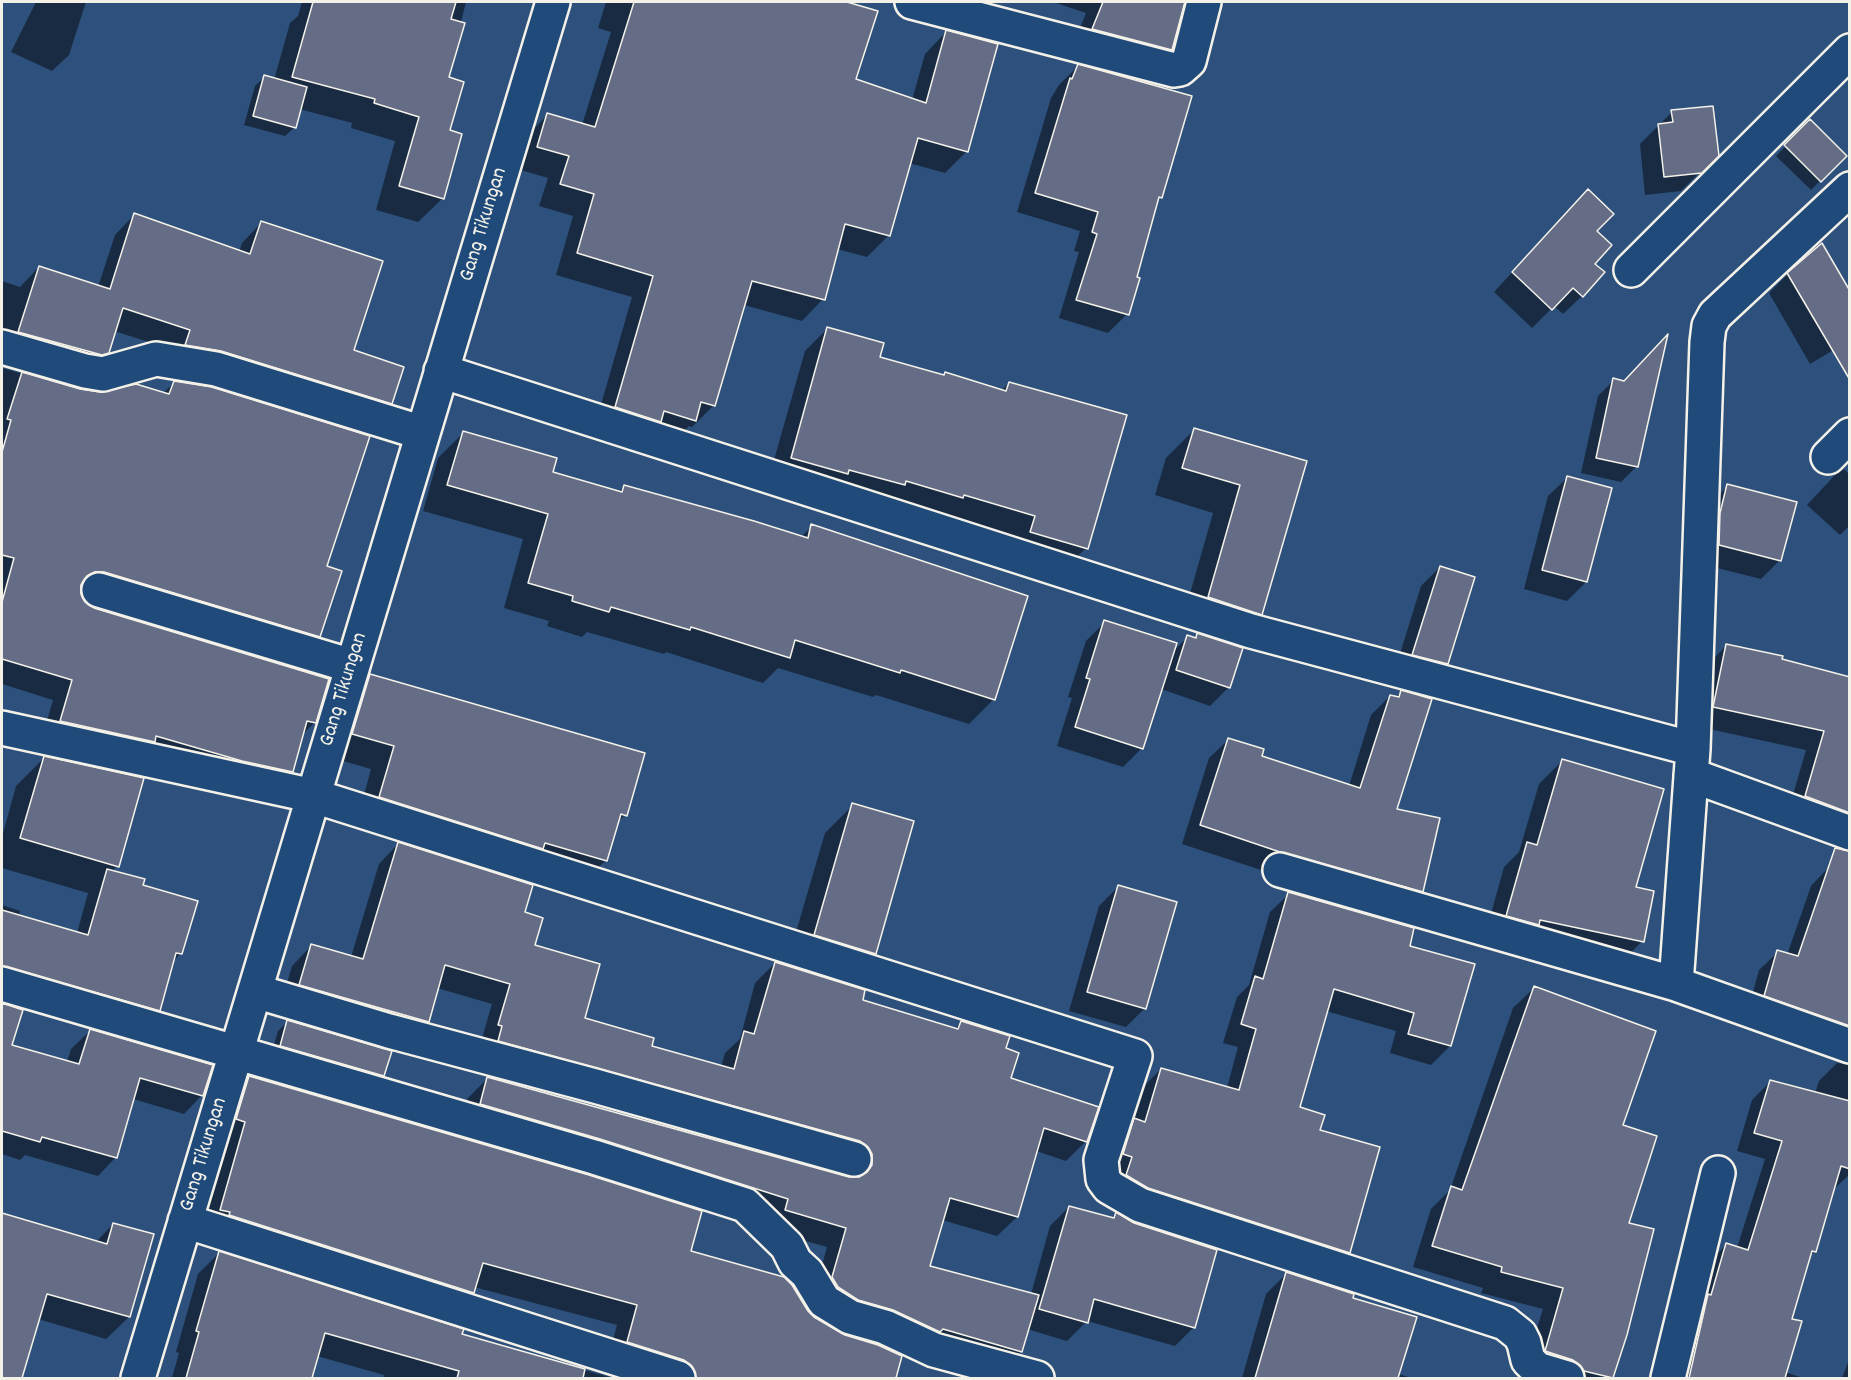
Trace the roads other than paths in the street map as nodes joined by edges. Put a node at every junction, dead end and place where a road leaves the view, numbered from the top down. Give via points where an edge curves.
1 (553, 2) edge
2 (912, 2) edge
3 (1204, 2) edge
4 (1850, 51) edge
5 (1850, 189) edge
6 (1631, 270) dead end
7 (2, 347) edge
8 (441, 371) junction
9 (423, 433) junction
10 (99, 590) dead end
11 (352, 666) junction
12 (2, 728) edge
13 (1692, 762) junction
14 (314, 795) junction
15 (1850, 833) edge
16 (1280, 870) dead end
17 (2, 984) edge
18 (1676, 984) junction
19 (255, 991) junction
20 (1850, 1046) edge
21 (236, 1054) junction
22 (854, 1159) dead end
23 (1718, 1173) dead end
24 (186, 1219) junction
25 (138, 1378) edge
26 (678, 1378) edge
27 (1037, 1378) edge
28 (1566, 1378) edge
29 (1668, 1378) edge

1 - 8 street, Gang Tikungan
2 - 3 street via 1174,70 1189,61
4 - 6 street
5 - 13 street via 1715,315 1709,326
7 - 9 street via 102,374 156,359 216,369
8 - 9 street, Gang Tikungan
8 - 13 street via 1251,631
9 - 11 street, Gang Tikungan
10 - 11 street
11 - 14 street, Gang Tikungan
12 - 14 street
13 - 15 street
13 - 18 street
14 - 19 street, Gang Tikungan
14 - 28 street via 1135,1056 1101,1160 1103,1179 1109,1187 1140,1205 1504,1323 1520,1335 1528,1360 1536,1369
16 - 18 street
17 - 21 street
18 - 20 street
19 - 21 street, Gang Tikungan
19 - 22 street
21 - 24 street, Gang Tikungan
21 - 27 street via 594,1157 745,1205 787,1246 824,1301 850,1317 885,1327 934,1350
23 - 29 street
24 - 25 street, Gang Tikungan
24 - 26 street

